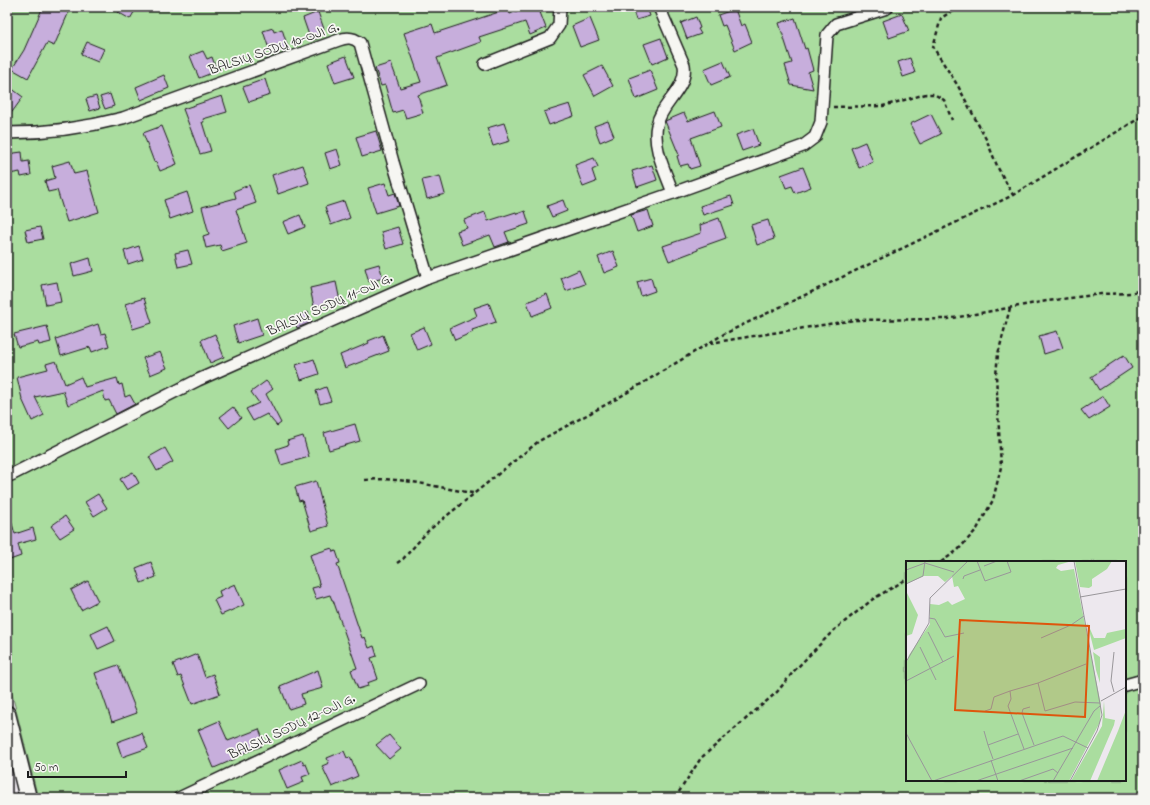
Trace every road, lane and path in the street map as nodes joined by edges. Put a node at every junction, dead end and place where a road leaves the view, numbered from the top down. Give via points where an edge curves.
1 (560, 7) edge
2 (659, 7) edge
3 (959, 7) edge
4 (887, 8) dead end
5 (485, 64) dead end
6 (822, 106) junction
7 (1143, 116) edge
8 (952, 120) dead end
9 (7, 133) edge
10 (673, 193) junction
11 (1013, 195) junction
12 (428, 278) junction
13 (1143, 288) edge
14 (1010, 308) junction
15 (707, 344) junction
16 (12, 474) dead end
17 (365, 480) dead end
18 (474, 493) junction
19 (942, 561) edge
20 (397, 563) dead end
21 (906, 580) edge
22 (1143, 680) edge
23 (419, 684) dead end
24 (1126, 685) edge
25 (7, 714) edge
26 (28, 798) edge
27 (179, 798) edge
28 (675, 798) edge

1 - 5 street via 559,25 550,38
2 - 10 street via 685,72 681,84 661,114 657,125 659,152
3 - 11 path via 941,18 933,47 958,86
4 - 6 street, BALSIŲ SODŲ 11-OJI G. via 836,24 831,28 827,36
6 - 8 path via 883,106 934,94 944,100
6 - 10 street, BALSIŲ SODŲ 11-OJI G. via 821,122 815,137 803,146
7 - 11 path
9 - 12 street, BALSIŲ SODŲ 10-OJI G. via 56,132 87,128 123,118 345,38 356,40 360,43
10 - 12 street, BALSIŲ SODŲ 11-OJI G.
11 - 15 path
12 - 16 street, BALSIŲ SODŲ 11-OJI G. via 198,380
13 - 14 path via 1131,293 1100,294
14 - 15 path via 948,319 854,320
14 - 19 path via 998,354 996,375 1002,467 993,500 977,529 958,550
15 - 18 path via 540,441
17 - 18 path via 415,482
18 - 20 path via 428,531
21 - 28 path via 873,599 833,631 777,692 701,758
22 - 24 street
23 - 27 street, BALSIŲ SODŲ 12-OJI G.
25 - 26 main road

